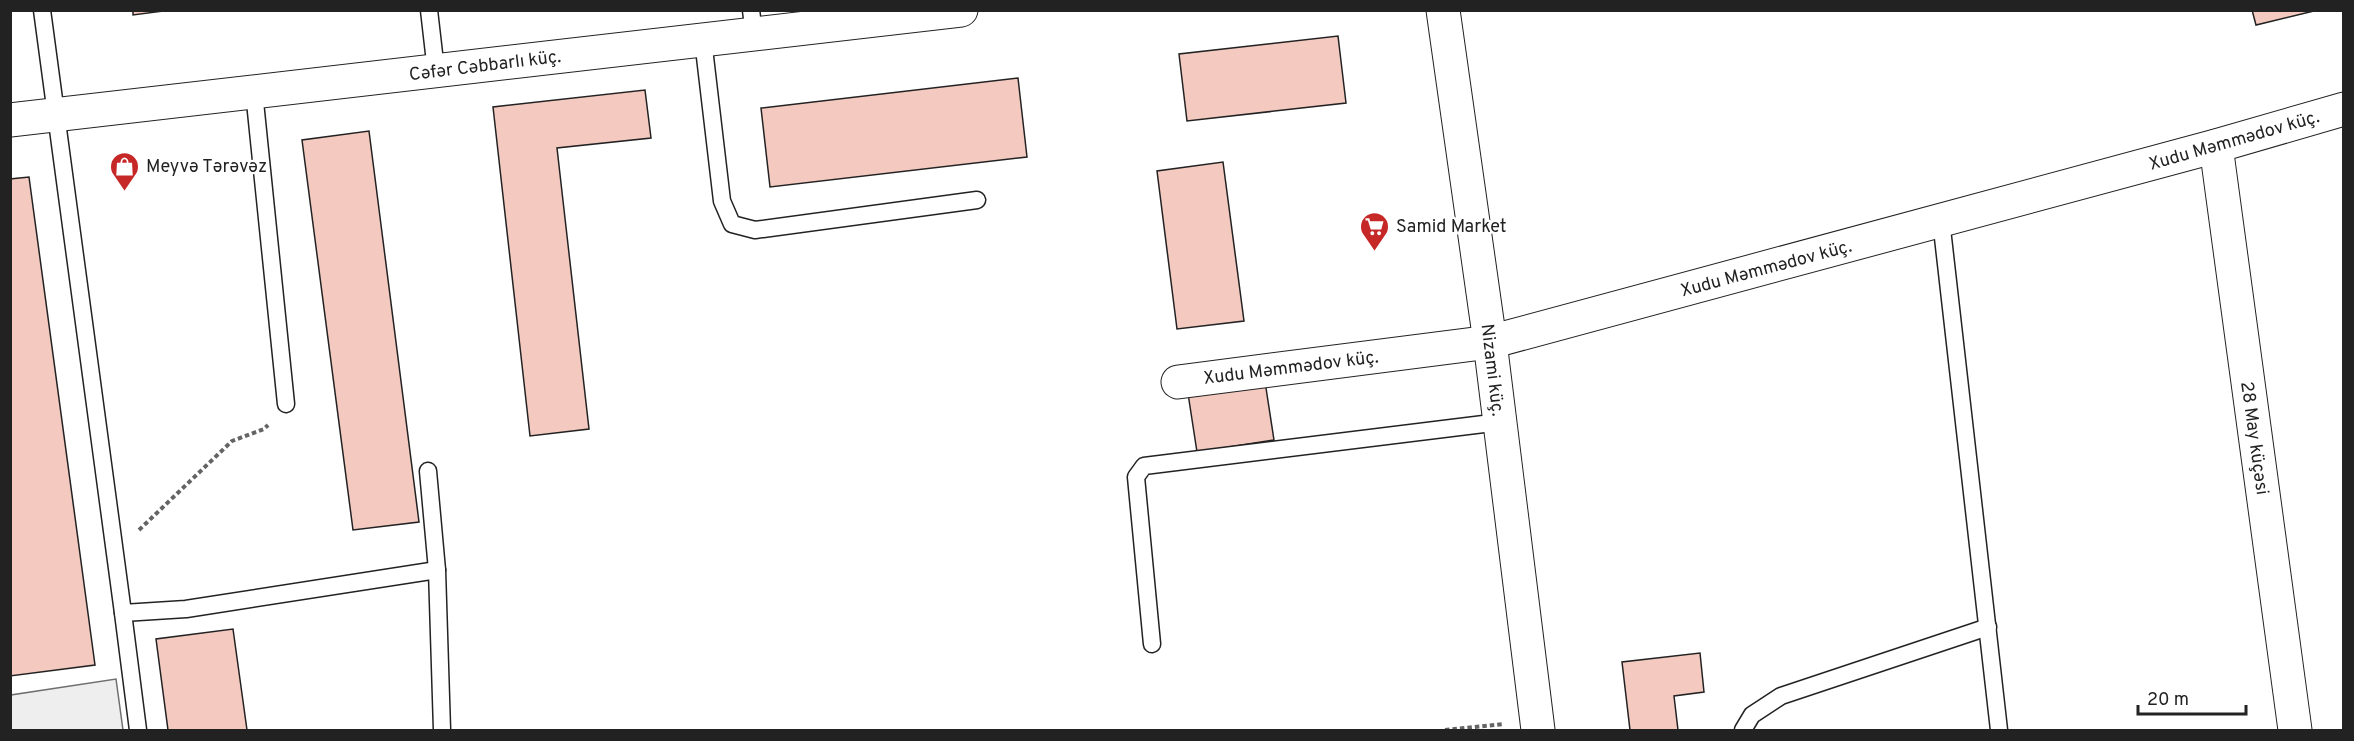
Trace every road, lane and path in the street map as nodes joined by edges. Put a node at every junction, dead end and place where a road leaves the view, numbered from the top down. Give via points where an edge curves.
1 (42, 10) edge
2 (429, 10) edge
3 (961, 10) edge
4 (1443, 10) edge
5 (752, 22) edge
6 (703, 40) junction
7 (436, 71) junction
8 (254, 92) junction
9 (2343, 109) edge
10 (55, 115) junction
11 (10, 120) edge
12 (2216, 146) junction
13 (977, 200) dead end
14 (1941, 220) junction
15 (1490, 342) junction
16 (1179, 382) dead end
17 (286, 404) joint
18 (1500, 422) junction
19 (428, 471) dead end
20 (116, 551) junction
21 (437, 570) junction
22 (123, 613) junction
23 (1988, 627) junction
24 (1152, 644) dead end
25 (1538, 726) edge
26 (138, 730) edge
27 (442, 730) edge
28 (1444, 730) edge
29 (1743, 730) edge
30 (1999, 730) edge
31 (2295, 730) edge

1 - 10 lane
2 - 7 lane
3 - 5 street, Cəfər Cəbbarlı küç.
4 - 15 street, Nizami küç.
5 - 6 street, Cəfər Cəbbarlı küç.
6 - 7 street, Cəfər Cəbbarlı küç.
6 - 13 lane via 722,201 732,224 755,230
7 - 8 street, Cəfər Cəbbarlı küç.
8 - 10 street, Cəfər Cəbbarlı küç.
8 - 17 lane
9 - 12 street, Xudu Məmmədov küç.
10 - 11 street, Cəfər Cəbbarlı küç.
10 - 20 lane
12 - 14 street, Xudu Məmmədov küç.
12 - 31 street, 28 May küçəsi
14 - 15 street, Xudu Məmmədov küç.
14 - 23 lane
15 - 16 street, Xudu Məmmədov küç.
15 - 18 street, Nizami küç.
17 - 20 path via 264,429 232,441
18 - 24 lane via 1144,466 1136,477
18 - 25 street, Nizami küç.
19 - 21 lane
20 - 22 lane
21 - 22 lane via 186,609
21 - 27 lane
22 - 26 lane
23 - 29 lane via 1781,696 1752,715
23 - 30 lane
25 - 28 path

